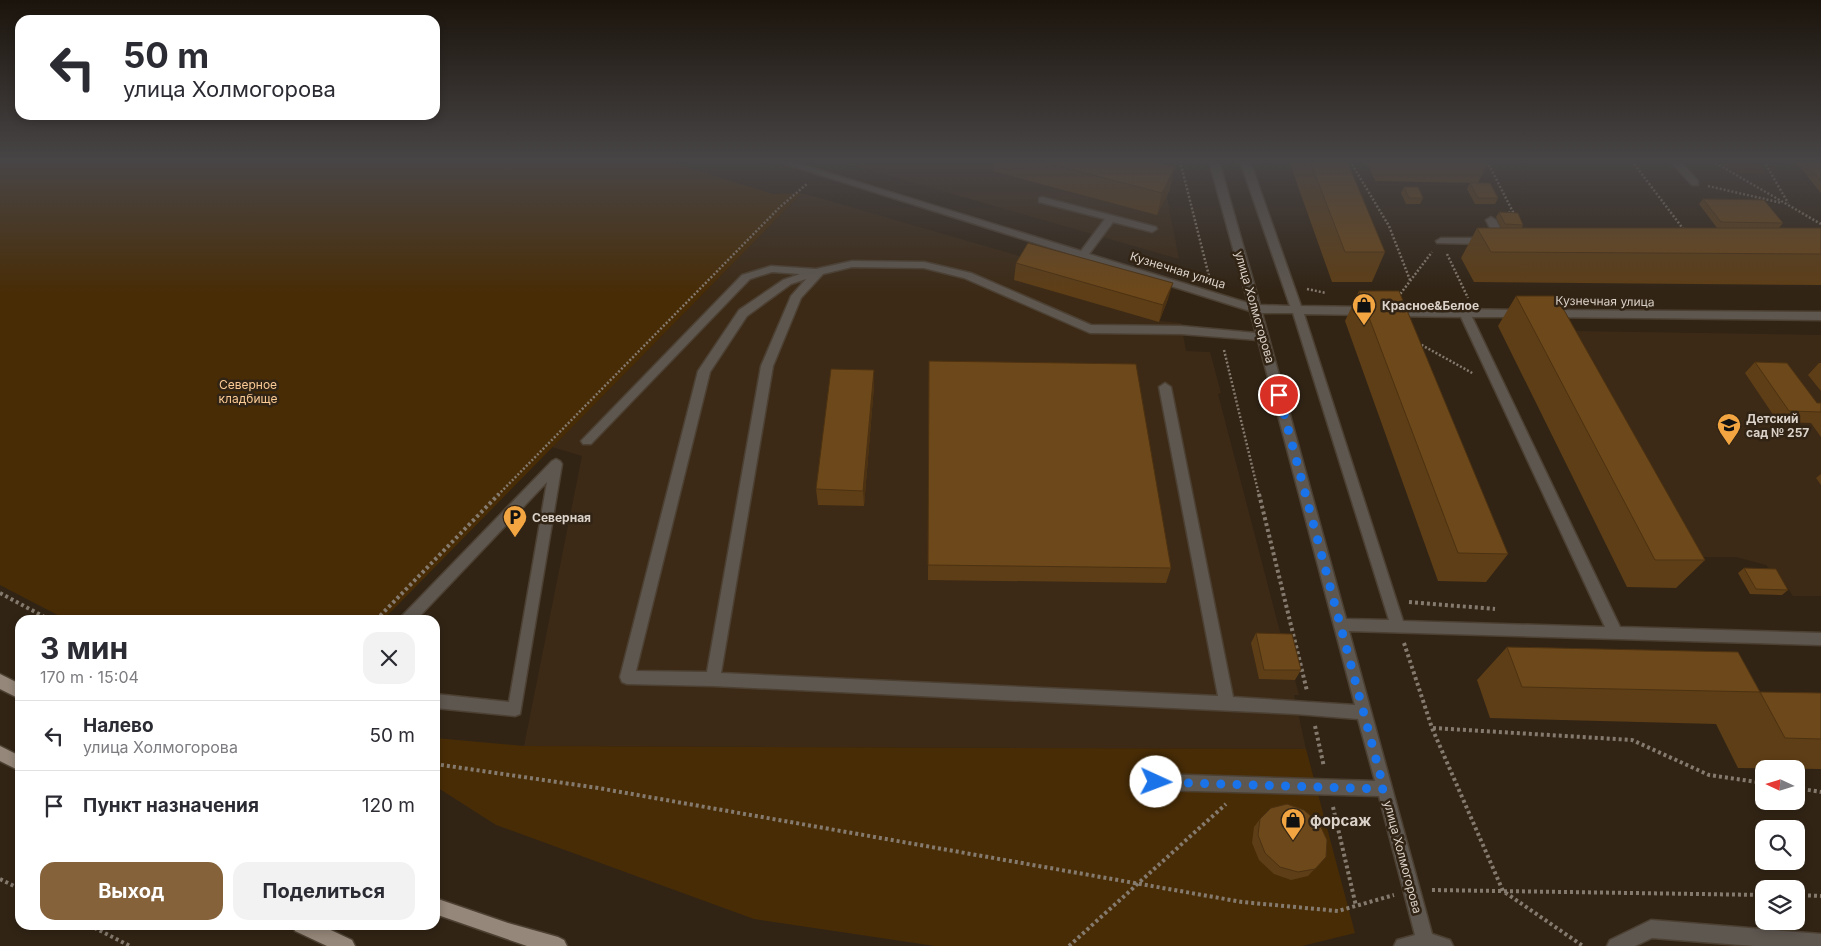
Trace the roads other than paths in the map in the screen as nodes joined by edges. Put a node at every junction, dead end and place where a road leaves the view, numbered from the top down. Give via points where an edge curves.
1 (923, 205) edge
2 (1062, 205) edge
3 (1227, 205) edge
4 (1259, 205) edge
5 (1111, 218) junction
6 (1491, 220) road end
7 (1152, 229) dead end
8 (1441, 241) road end
9 (1083, 255) junction
10 (820, 271) junction
11 (1256, 309) junction
12 (1297, 310) junction
13 (1465, 313) junction
14 (1821, 316) edge
15 (1263, 337) junction
16 (1165, 387) dead end
17 (587, 441) dead end
18 (412, 615) edge
19 (1341, 625) junction
20 (1398, 626) junction
21 (1615, 632) junction
22 (1821, 639) edge
23 (713, 679) junction
24 (0, 681) edge
25 (15, 689) edge
26 (440, 702) edge
27 (1227, 704) junction
28 (1365, 713) junction
29 (0, 753) edge
30 (15, 761) edge
31 (1156, 782) dead end
32 (1384, 789) junction
33 (440, 908) edge
34 (312, 930) edge
35 (1426, 943) edge
36 (1821, 943) edge
37 (346, 946) edge
38 (558, 946) edge
39 (1403, 946) edge
40 (1444, 946) edge
41 (1616, 946) edge

1 - 9 street, Кузнечная улица
2 - 5 street
3 - 11 street, улица Холмогорова
4 - 12 street
5 - 7 street
5 - 9 street
6 - 8 street via 1507,242
9 - 11 street, Кузнечная улица
10 - 15 street via 852,264 924,265 967,275 1090,329
10 - 17 street via 771,269 746,277
10 - 23 street via 796,296 767,366
10 - 23 street via 787,282 743,313 704,371 627,678
11 - 12 street, Кузнечная улица
11 - 15 street, улица Холмогорова
12 - 13 street, Кузнечная улица
12 - 20 street
13 - 14 street, Кузнечная улица
13 - 21 street
15 - 19 street, улица Холмогорова
16 - 27 street
18 - 26 street via 556,464 515,709
19 - 20 street
19 - 28 street, улица Холмогорова
20 - 21 street
21 - 22 street
23 - 27 street
24 - 25 main road
27 - 28 street
28 - 32 street, улица Холмогорова
29 - 30 main road
31 - 32 street
32 - 35 street, улица Холмогорова
33 - 38 main road
34 - 37 main road
35 - 39 street
35 - 40 street
36 - 41 street via 1651,929

